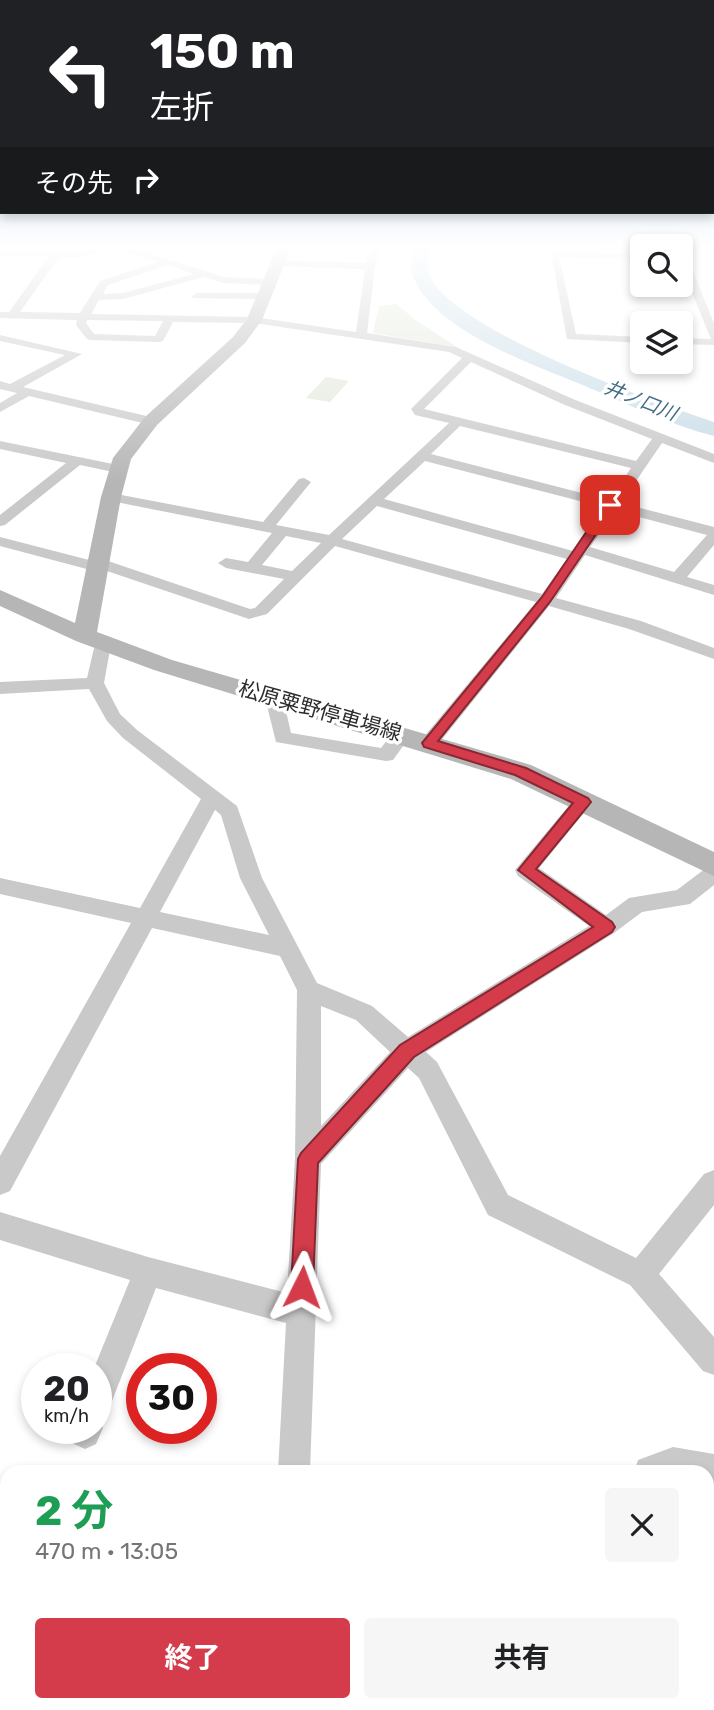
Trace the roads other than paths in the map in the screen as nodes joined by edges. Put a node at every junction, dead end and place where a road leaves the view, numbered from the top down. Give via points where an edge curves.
1 (40, 325) edge
2 (81, 325) edge
3 (166, 325) edge
4 (250, 325) edge
5 (288, 325) edge
6 (362, 325) edge
7 (569, 325) edge
8 (35, 328) dead end
9 (361, 335) junction
10 (19, 337) junction
11 (0, 338) edge
12 (630, 339) edge
13 (693, 341) edge
14 (714, 342) edge
15 (0, 348) edge
16 (468, 358) junction
17 (6, 387) edge
18 (26, 391) junction
19 (0, 408) edge
20 (151, 421) junction
21 (458, 421) junction
22 (659, 438) junction
23 (0, 445) edge
24 (423, 456) junction
25 (714, 459) edge
26 (78, 460) junction
27 (638, 466) junction
28 (118, 469) junction
29 (304, 482) dead end
30 (111, 497) junction
31 (375, 501) junction
32 (610, 505) junction
33 (0, 523) edge
34 (267, 527) junction
35 (284, 530) junction
36 (714, 534) edge
37 (330, 540) junction
38 (0, 541) edge
39 (578, 552) junction
40 (226, 563) dead end
41 (99, 565) junction
42 (252, 567) junction
43 (294, 576) junction
44 (678, 577) junction
45 (714, 590) edge
46 (0, 597) edge
47 (546, 600) junction
48 (94, 640) junction
49 (714, 654) edge
50 (95, 682) junction
51 (0, 688) edge
52 (274, 698) junction
53 (402, 735) junction
54 (429, 743) junction
55 (213, 796) junction
56 (583, 802) junction
57 (714, 865) edge
58 (714, 874) edge
59 (0, 887) edge
60 (146, 918) junction
61 (606, 927) junction
62 (285, 947) junction
63 (309, 990) junction
64 (407, 1051) junction
65 (308, 1159) junction
66 (0, 1182) edge
67 (714, 1183) edge
68 (0, 1226) edge
69 (148, 1272) junction
70 (640, 1275) junction
71 (301, 1312) junction
72 (714, 1360) edge
73 (112, 1363) edge
74 (294, 1465) edge

1 - 8 street
2 - 3 street via 91,337 159,339
4 - 20 street
5 - 9 street
6 - 9 street
7 - 12 street via 571,337
9 - 16 street via 452,349
10 - 11 street
10 - 15 street
10 - 17 street via 76,354
13 - 14 street
16 - 21 street via 417,409
16 - 22 street
17 - 18 street
18 - 19 street
18 - 20 street
20 - 28 street
21 - 24 street
21 - 27 street
22 - 25 street
22 - 27 street
23 - 26 street
24 - 31 street
24 - 32 street
26 - 28 street
26 - 33 street
27 - 32 street
28 - 30 street
29 - 34 street
30 - 34 street
30 - 41 street
31 - 37 street
31 - 39 street
32 - 36 street
32 - 39 street
34 - 35 street
35 - 37 street
35 - 42 street
36 - 44 street
37 - 43 street
37 - 47 street
38 - 41 street
39 - 44 street
39 - 47 street
40 - 42 street
41 - 43 street via 249,614 261,611
41 - 48 street
42 - 43 street
44 - 45 street
46 - 48 street, 松原粟野停車場線
47 - 49 street
47 - 54 street
48 - 50 street
48 - 52 street, 松原粟野停車場線
50 - 51 street
50 - 55 street via 113,718
52 - 53 street, 松原粟野停車場線
52 - 53 street via 283,738 386,755
53 - 54 street, 松原粟野停車場線
54 - 56 street, 松原粟野停車場線 via 521,772
55 - 60 street
55 - 62 street via 230,811 251,878
56 - 57 street, 松原粟野停車場線
56 - 61 street via 526,870
58 - 61 street via 682,898 637,904
59 - 60 street
60 - 62 street
60 - 66 street
61 - 64 street
62 - 63 street
63 - 64 street via 364,1013
63 - 65 street
64 - 65 street
64 - 70 street via 428,1070 498,1205
65 - 71 street
67 - 70 street
68 - 69 street
69 - 71 street
69 - 73 street
70 - 72 street
71 - 74 street

